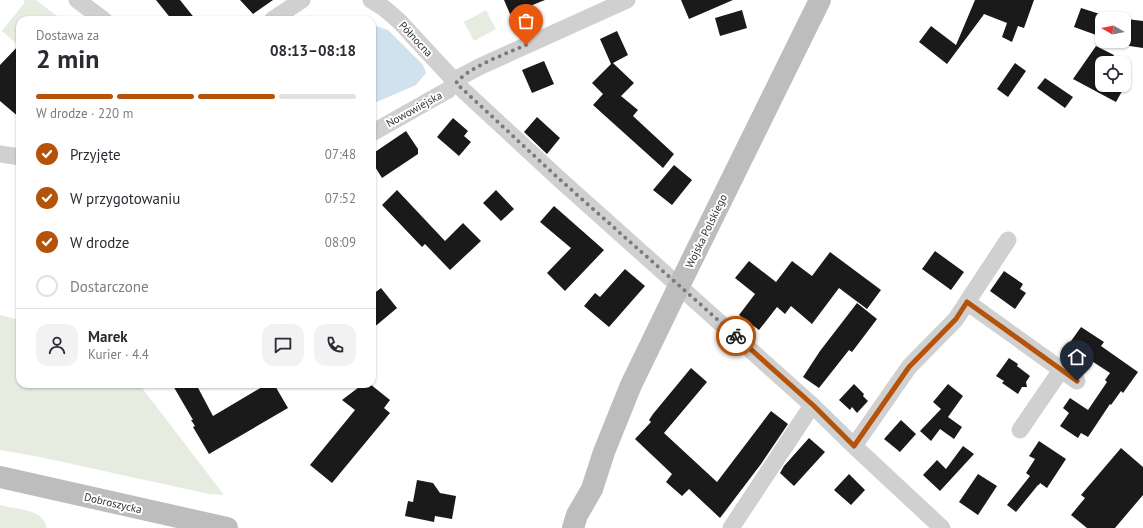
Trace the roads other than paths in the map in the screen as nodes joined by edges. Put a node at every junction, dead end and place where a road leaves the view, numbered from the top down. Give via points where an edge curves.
1 (77, 0) edge
2 (302, 0) edge
3 (371, 0) edge
4 (627, 0) edge
5 (820, 0) edge
6 (99, 16) edge
7 (278, 16) edge
8 (456, 83) junction
9 (376, 131) edge
10 (0, 154) edge
11 (16, 156) edge
12 (1008, 240) dead end
13 (679, 286) junction
14 (967, 302) junction
15 (1061, 370) junction
16 (1077, 381) dead end
17 (814, 406) junction
18 (1020, 430) dead end
19 (854, 446) junction
20 (0, 477) edge
21 (592, 489) junction
22 (227, 528) edge
23 (573, 528) edge
24 (589, 528) edge
25 (731, 528) edge
26 (942, 528) edge

1 - 6 street
2 - 7 street
3 - 8 street, Północna via 399,21
4 - 8 street, Nowowiejska via 481,66
5 - 13 main road, Wojska Polskiego
8 - 9 street, Nowowiejska
8 - 13 street, Północna
10 - 11 street
12 - 14 street
13 - 17 street, Północna
13 - 21 main road, Wojska Polskiego via 618,415
14 - 15 street
14 - 19 street via 956,319 909,367
15 - 16 street
15 - 18 street
17 - 19 street, Północna
17 - 25 street
19 - 26 street, Północna
20 - 22 main road, Dobroszycka
21 - 23 main road, Wojska Polskiego via 577,515
21 - 24 main road, Wojska Polskiego

